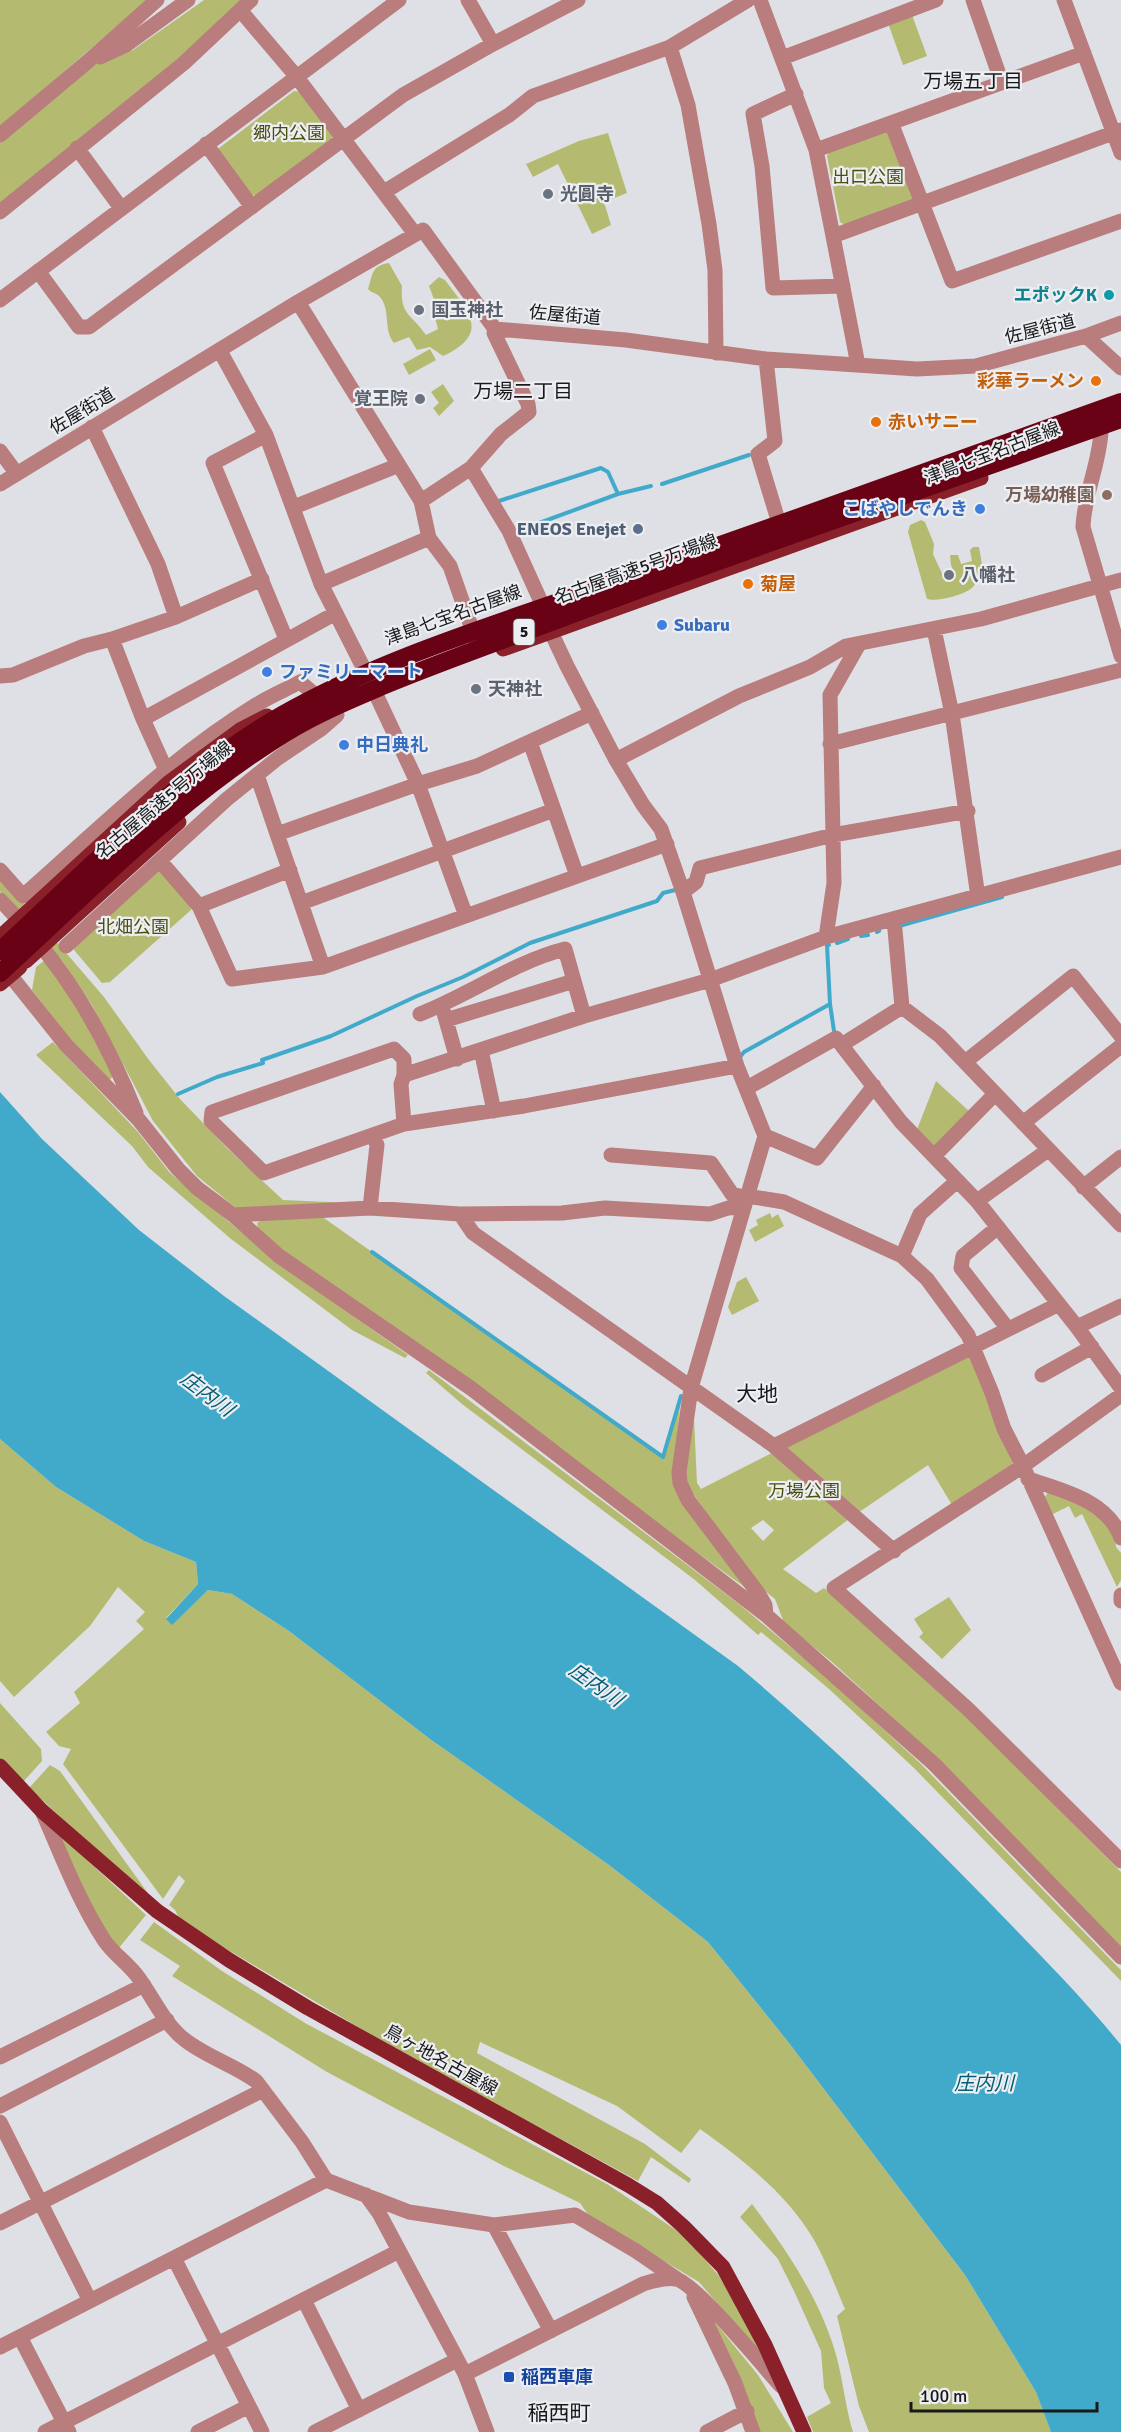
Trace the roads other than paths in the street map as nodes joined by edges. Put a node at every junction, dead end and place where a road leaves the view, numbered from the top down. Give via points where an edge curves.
1 (157, 0) edge
2 (188, 0) edge
3 (399, 0) edge
4 (468, 0) edge
5 (578, 0) edge
6 (747, 0) edge
7 (760, 0) edge
8 (936, 0) edge
9 (973, 0) edge
10 (1064, 0) edge
11 (246, 5) edge
12 (493, 44) junction
13 (670, 47) junction
14 (1084, 53) junction
15 (782, 58) junction
16 (86, 63) junction
17 (296, 76) junction
18 (1002, 83) junction
19 (796, 94) junction
20 (891, 125) junction
21 (1117, 131) edge
22 (0, 135) edge
23 (344, 139) junction
24 (206, 144) junction
25 (77, 148) junction
26 (816, 150) junction
27 (1121, 153) edge
28 (384, 192) junction
29 (921, 204) junction
30 (252, 207) junction
31 (121, 208) junction
32 (0, 212) edge
33 (1121, 221) edge
34 (415, 234) junction
35 (833, 236) junction
36 (38, 271) junction
37 (843, 286) junction
38 (0, 300) edge
39 (298, 302) junction
40 (1121, 323) edge
41 (495, 329) junction
42 (1086, 336) junction
43 (220, 351) junction
44 (716, 353) junction
45 (766, 359) junction
46 (858, 365) junction
47 (1121, 368) edge
48 (1121, 396) edge
49 (1121, 402) edge
50 (1121, 419) edge
51 (1121, 425) edge
52 (92, 427) junction
53 (1101, 432) junction
54 (266, 435) junction
55 (0, 451) edge
56 (399, 465) junction
57 (471, 468) junction
58 (17, 474) junction
59 (0, 484) edge
60 (421, 501) junction
61 (294, 507) junction
62 (777, 520) junction
63 (429, 538) junction
64 (262, 579) junction
65 (1121, 580) edge
66 (321, 584) junction
67 (1100, 586) junction
68 (542, 604) junction
69 (336, 613) junction
70 (176, 617) junction
71 (472, 629) junction
72 (934, 629) junction
73 (551, 632) junction
74 (112, 639) junction
75 (286, 639) junction
76 (859, 644) junction
77 (1121, 656) edge
78 (364, 669) junction
79 (1121, 670) edge
80 (0, 676) edge
81 (313, 693) junction
82 (378, 697) junction
83 (592, 713) junction
84 (952, 714) junction
85 (337, 715) junction
86 (143, 719) junction
87 (530, 742) junction
88 (830, 744) junction
89 (616, 759) junction
90 (165, 770) junction
91 (257, 775) junction
92 (418, 784) junction
93 (554, 810) junction
94 (968, 811) junction
95 (277, 834) junction
96 (833, 835) junction
97 (667, 844) junction
98 (443, 851) junction
99 (1121, 857) edge
100 (160, 861) junction
101 (0, 870) edge
102 (290, 870) junction
103 (577, 876) junction
104 (683, 892) junction
105 (978, 897) junction
106 (0, 900) edge
107 (301, 903) junction
108 (199, 906) junction
109 (466, 916) junction
110 (894, 919) junction
111 (826, 937) junction
112 (1, 941) edge
113 (66, 946) dead end
114 (323, 967) junction
115 (3, 978) edge
116 (710, 980) junction
117 (574, 981) junction
118 (902, 1007) junction
119 (444, 1013) junction
120 (420, 1014) dead end
121 (584, 1016) junction
122 (1121, 1036) edge
123 (843, 1044) junction
124 (1121, 1046) edge
125 (481, 1050) junction
126 (458, 1059) junction
127 (965, 1062) junction
128 (737, 1066) junction
129 (405, 1076) junction
130 (874, 1086) junction
131 (747, 1088) junction
132 (995, 1094) junction
133 (494, 1111) junction
134 (139, 1120) junction
135 (1023, 1123) junction
136 (404, 1124) junction
137 (373, 1135) junction
138 (765, 1136) junction
139 (1048, 1150) junction
140 (611, 1155) dead end
141 (934, 1156) junction
142 (1121, 1157) edge
143 (957, 1181) junction
144 (1083, 1187) junction
145 (745, 1200) junction
146 (977, 1202) junction
147 (370, 1208) junction
148 (460, 1214) junction
149 (233, 1215) junction
150 (1121, 1225) edge
151 (998, 1227) junction
152 (902, 1256) junction
153 (1059, 1304) junction
154 (1121, 1306) edge
155 (1077, 1327) junction
156 (1008, 1329) junction
157 (972, 1346) junction
158 (1092, 1347) junction
159 (1042, 1375) dead end
160 (691, 1388) junction
161 (1121, 1388) edge
162 (1121, 1395) edge
163 (774, 1446) junction
164 (1026, 1472) junction
165 (1121, 1538) edge
166 (894, 1551) junction
167 (1121, 1595) edge
168 (1121, 1601) edge
169 (766, 1615) junction
170 (1121, 1683) edge
171 (0, 1766) edge
172 (42, 1811) junction
173 (1121, 1861) edge
174 (1121, 1957) edge
175 (144, 1985) junction
176 (167, 2020) junction
177 (0, 2057) edge
178 (263, 2090) junction
179 (0, 2106) edge
180 (0, 2122) edge
181 (326, 2180) junction
182 (366, 2195) junction
183 (40, 2203) junction
184 (0, 2223) edge
185 (494, 2225) junction
186 (399, 2251) junction
187 (174, 2258) junction
188 (677, 2279) junction
189 (690, 2289) junction
190 (304, 2300) junction
191 (90, 2301) junction
192 (551, 2331) junction
193 (20, 2337) junction
194 (218, 2344) junction
195 (0, 2347) edge
196 (457, 2360) junction
197 (465, 2374) junction
198 (783, 2388) junction
199 (249, 2406) junction
200 (359, 2410) junction
201 (747, 2411) junction
202 (66, 2427) edge
203 (45, 2432) edge
204 (198, 2432) edge
205 (262, 2432) edge
206 (315, 2432) edge
207 (487, 2432) edge
208 (707, 2432) edge
209 (753, 2432) edge
210 (804, 2432) edge

1 - 16 street
2 - 16 street via 126,45
3 - 17 street
4 - 12 street
5 - 12 street
6 - 13 street
7 - 15 street
8 - 15 street
9 - 18 street
10 - 14 street
11 - 17 street
11 - 25 street via 184,63
12 - 23 street via 403,95
13 - 28 street via 533,96
13 - 44 street via 688,105 709,224 715,270
14 - 18 street
14 - 21 street
15 - 19 street
16 - 22 street
17 - 23 street
17 - 24 street
18 - 20 street
19 - 26 street
19 - 37 street via 753,114 762,166 773,288
20 - 26 street
20 - 29 street
21 - 27 street
21 - 29 street
23 - 28 street
23 - 30 street
24 - 30 street
24 - 31 street
25 - 31 street
25 - 32 street
26 - 35 street
28 - 34 street
29 - 33 street via 952,281
29 - 35 street
30 - 36 street via 89,327 79,327
31 - 36 street
34 - 39 street, 佐屋街道
34 - 41 street via 423,230
35 - 37 street
36 - 38 street
37 - 46 street
39 - 43 street, 佐屋街道
39 - 56 street
40 - 42 street
41 - 44 street, 佐屋街道 via 626,340
41 - 57 street via 530,412 501,434
42 - 46 street, 佐屋街道 via 976,366 917,369
42 - 47 street, 佐屋街道
43 - 52 street, 佐屋街道
43 - 54 street
44 - 45 street, 佐屋街道
45 - 46 street, 佐屋街道
45 - 62 street via 775,441 758,454
48 - 62 main road, 津島七宝名古屋線
49 - 112 highway, 名古屋高速5号万場線 / 5, bridge via 474,633 340,685 282,715 188,780
50 - 115 highway, 名古屋高速5号万場線 / 5, bridge via 623,596 348,701 291,730 201,792 143,842
51 - 53 main road, 津島七宝名古屋線
52 - 58 street, 佐屋街道
52 - 70 street via 158,564
53 - 67 street via 1083,514
53 - 73 main road, 津島七宝名古屋線
54 - 61 street
54 - 64 street via 213,463
55 - 58 street
56 - 60 street
56 - 61 street
57 - 60 street
57 - 68 street via 509,531
58 - 59 street, 佐屋街道
60 - 63 street
61 - 66 street
62 - 68 main road, 津島七宝名古屋線
63 - 66 street
63 - 71 street via 450,566
64 - 70 street
64 - 75 street
65 - 67 street
66 - 69 street
67 - 72 street
67 - 77 street
68 - 71 main road, 津島七宝名古屋線
69 - 75 street
69 - 78 street
70 - 74 street
71 - 78 main road, 津島七宝名古屋線
72 - 76 street
72 - 84 street
73 - 82 main road, 津島七宝名古屋線
73 - 83 street
74 - 80 street via 13,675
74 - 86 street
75 - 86 street
76 - 88 street via 830,695
76 - 89 street via 846,646 810,667 739,696
78 - 81 main road, 津島七宝名古屋線
78 - 82 street
79 - 84 street
81 - 90 street via 300,682 226,724
81 - 112 main road, 津島七宝名古屋線, bridge via 240,729 168,783
82 - 85 main road, 津島七宝名古屋線
82 - 92 street
83 - 87 street
83 - 89 street
84 - 88 street
84 - 94 street
85 - 91 street
85 - 115 main road, 津島七宝名古屋線, bridge via 297,735 224,784
86 - 90 street
87 - 92 street via 477,766
87 - 93 street
88 - 96 street
89 - 97 street
90 - 101 street via 22,896
91 - 95 street
91 - 100 street
92 - 95 street
92 - 98 street
93 - 98 street
93 - 103 street
94 - 96 street
94 - 105 street
95 - 102 street
96 - 104 street via 700,868 696,882
96 - 111 street via 834,884
97 - 103 street
97 - 104 street
98 - 107 street
98 - 109 street
99 - 105 street
100 - 108 street
100 - 113 street
102 - 107 street
102 - 108 street
103 - 109 street
104 - 116 street
105 - 110 street
106 - 134 street via 38,939 79,997 123,1080
107 - 114 street
108 - 114 street via 232,979
109 - 114 street
110 - 111 street
110 - 118 street
111 - 116 street
115 - 134 street
116 - 121 street
116 - 128 street
117 - 119 street
117 - 119 street via 565,949 545,954
117 - 121 street
118 - 123 street
118 - 127 street via 940,1036
119 - 120 street
119 - 126 street
121 - 125 street
122 - 127 street via 1073,976
123 - 130 street
123 - 131 street via 836,1038
124 - 135 street
125 - 126 street
125 - 133 street
126 - 129 street
127 - 132 street
128 - 131 street
128 - 133 street
129 - 136 street via 401,1084
129 - 137 street via 404,1059 394,1049 212,1112 211,1121 264,1173
130 - 138 street via 817,1158
130 - 141 street
131 - 138 street
132 - 135 street
132 - 141 street
133 - 136 street
134 - 149 street via 196,1188
135 - 139 street
136 - 137 street
137 - 147 street via 377,1145
138 - 145 street
139 - 144 street
139 - 146 street
140 - 145 street via 711,1162 732,1194
141 - 143 street
142 - 144 street
143 - 146 street
143 - 152 street via 920,1214
144 - 150 street
145 - 148 street via 710,1214 605,1208 562,1213
145 - 152 street via 784,1202
145 - 160 street
146 - 151 street
147 - 148 street
147 - 149 street
148 - 160 street via 473,1233
149 - 169 street via 279,1256 472,1389
151 - 153 street
151 - 156 street via 963,1256 961,1268
152 - 157 street via 919,1270 947,1305
153 - 155 street
153 - 156 street
154 - 155 street
155 - 158 street
156 - 157 street
157 - 163 street
157 - 164 street via 1004,1429
158 - 159 street
158 - 161 street
160 - 163 street
160 - 169 street via 680,1483 688,1500 758,1593
162 - 164 street
163 - 166 street
164 - 165 street via 1086,1500 1115,1523
164 - 166 street
164 - 170 street
166 - 173 street via 834,1588 969,1710
167 - 168 street
169 - 174 street via 934,1764
171 - 172 main road, 鳥ヶ地名古屋線
172 - 175 street via 105,1942
172 - 198 main road, 鳥ヶ地名古屋線 via 158,1911 230,1960 308,2008 657,2203 723,2267
175 - 176 street
175 - 177 street
176 - 178 street via 182,2038 247,2074
176 - 179 street
178 - 181 street
178 - 183 street
180 - 183 street
181 - 182 street
181 - 187 street
182 - 185 street via 409,2212
182 - 186 street
183 - 184 street
183 - 191 street
185 - 188 street via 575,2215
185 - 192 street
186 - 190 street
186 - 196 street
187 - 191 street
187 - 194 street
188 - 189 street
188 - 192 street via 643,2284
189 - 198 street
189 - 201 street
190 - 194 street
190 - 200 street
191 - 193 street
192 - 197 street
193 - 195 street
193 - 202 street
194 - 199 street
194 - 202 street
196 - 197 street
196 - 200 street
197 - 207 street
198 - 210 main road, 鳥ヶ地名古屋線
199 - 204 street
199 - 205 street
200 - 206 street
201 - 208 street
201 - 209 street
202 - 203 street

